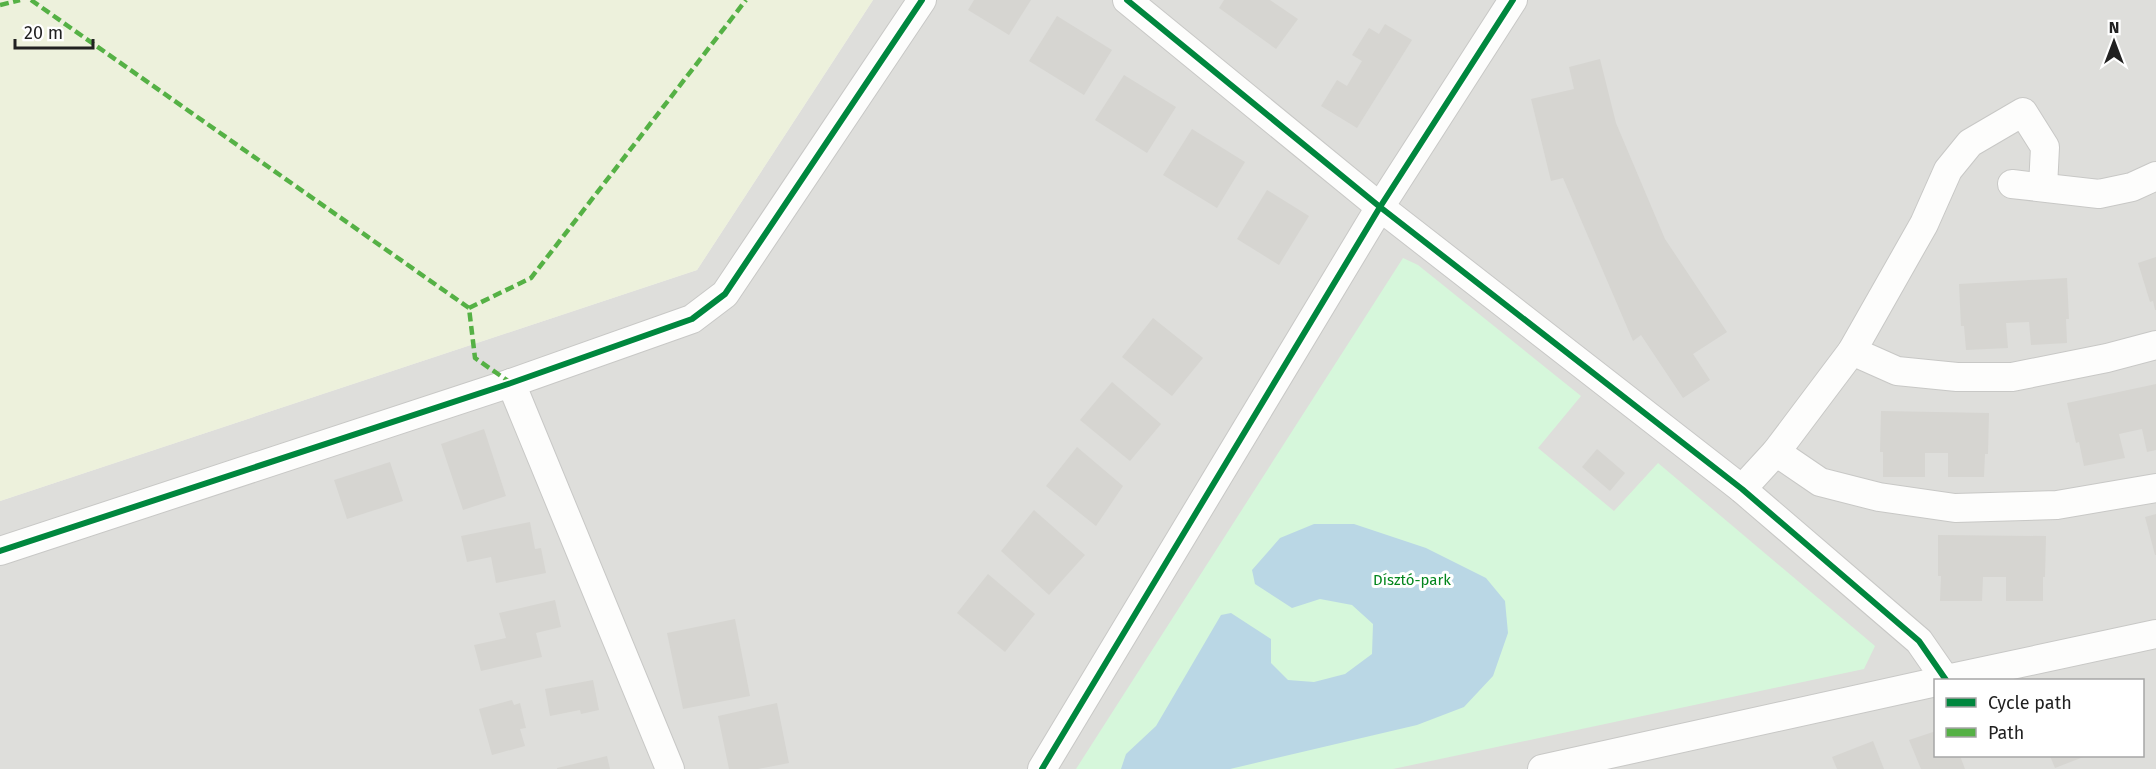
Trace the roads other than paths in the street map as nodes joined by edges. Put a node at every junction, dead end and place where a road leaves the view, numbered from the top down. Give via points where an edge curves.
1 (922, 0) edge
2 (1127, 0) edge
3 (1513, 0) edge
4 (2156, 176) edge
5 (2012, 184) dead end
6 (2043, 188) junction
7 (1380, 207) junction
8 (2156, 345) edge
9 (1852, 351) junction
10 (511, 383) junction
11 (1776, 452) junction
12 (2156, 488) edge
13 (1742, 489) junction
14 (0, 551) edge
15 (2156, 634) edge
16 (1940, 679) edge
17 (1950, 679) edge
18 (1934, 683) edge
19 (670, 769) edge
20 (1042, 769) edge
21 (1542, 769) edge

1 - 10 street via 725,294 692,320
2 - 7 street
3 - 7 street
4 - 6 street via 2132,187 2099,194
5 - 6 street
6 - 9 street via 2045,147 2023,112 1970,143 1948,170 1924,224
7 - 13 street
7 - 20 street
8 - 9 street via 2012,377 1957,378 1897,371
9 - 11 street
10 - 14 street
10 - 19 street
11 - 12 street via 1820,482 1955,508 2057,505
11 - 13 street
13 - 16 street via 1919,641
15 - 17 street
18 - 21 street

